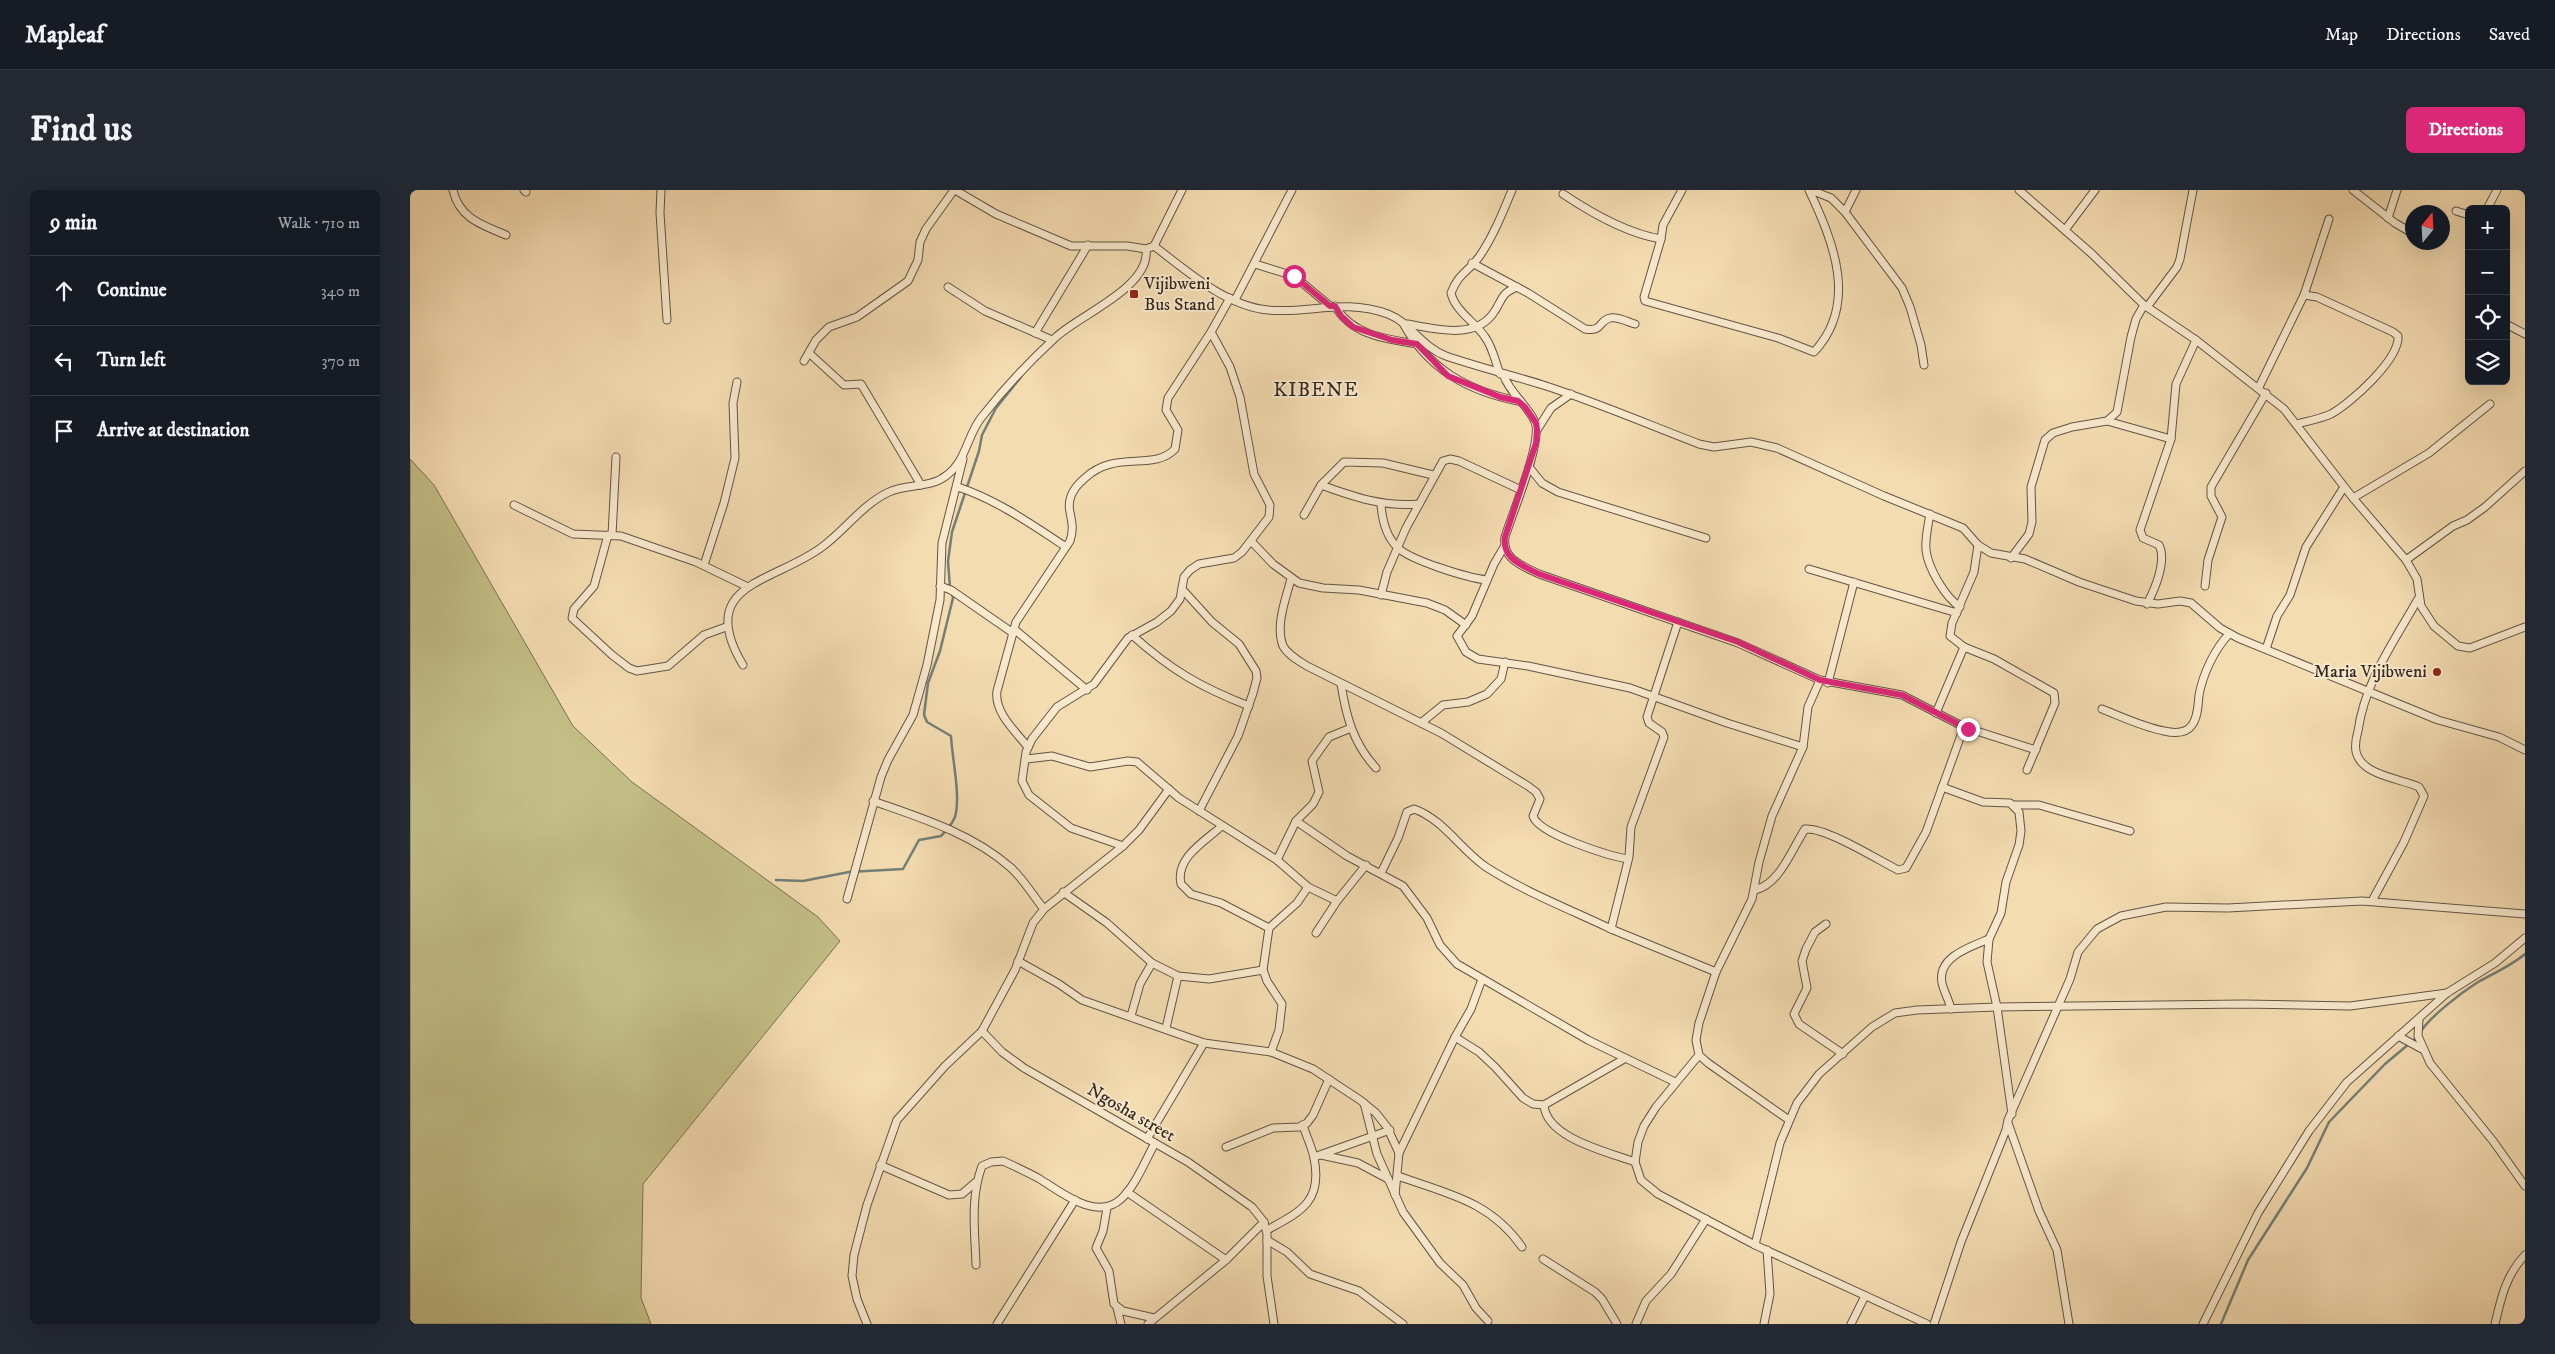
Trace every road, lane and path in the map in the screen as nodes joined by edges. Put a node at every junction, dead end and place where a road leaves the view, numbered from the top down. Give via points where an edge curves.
1 (453, 190) edge
2 (661, 190) edge
3 (955, 190) edge
4 (1182, 190) edge
5 (1292, 190) edge
6 (1512, 190) edge
7 (1682, 190) edge
8 (1810, 190) edge
9 (1856, 190) edge
10 (2019, 190) edge
11 (2095, 190) edge
12 (2193, 190) edge
13 (2353, 190) edge
14 (2396, 190) edge
15 (2497, 190) edge
16 (1563, 194) dead end
17 (2489, 205) edge
18 (2456, 210) dead end
19 (1845, 212) junction
20 (2465, 213) edge
21 (2388, 218) junction
22 (2329, 219) dead end
23 (2405, 229) edge
24 (2065, 230) junction
25 (506, 235) dead end
26 (1661, 239) junction
27 (1088, 245) junction
28 (1154, 246) junction
29 (1146, 249) junction
30 (1472, 263) junction
31 (1255, 264) junction
32 (948, 287) dead end
33 (1517, 287) junction
34 (2304, 295) junction
35 (1232, 299) junction
36 (1332, 306) junction
37 (2145, 306) junction
38 (667, 320) dead end
39 (1404, 322) junction
40 (1634, 324) dead end
41 (1477, 326) junction
42 (2510, 326) edge
43 (1035, 332) junction
44 (1212, 332) junction
45 (2525, 334) edge
46 (1052, 340) junction
47 (2196, 340) junction
48 (1417, 344) junction
49 (809, 353) junction
50 (804, 361) dead end
51 (1924, 365) dead end
52 (1502, 374) junction
53 (737, 382) dead end
54 (2259, 388) junction
55 (2266, 393) junction
56 (1571, 394) junction
57 (1518, 401) junction
58 (2490, 404) dead end
59 (2107, 421) junction
60 (2297, 424) junction
61 (1537, 430) junction
62 (2171, 439) junction
63 (964, 454) junction
64 (616, 457) dead end
65 (1529, 467) junction
66 (2525, 471) edge
67 (1434, 475) junction
68 (921, 485) junction
69 (1321, 485) junction
70 (958, 487) junction
71 (2344, 487) junction
72 (1521, 490) junction
73 (2353, 498) junction
74 (1381, 504) junction
75 (1419, 504) junction
76 (514, 505) dead end
77 (1304, 514) dead end
78 (1930, 514) junction
79 (610, 535) junction
80 (1706, 538) dead end
81 (1252, 542) junction
82 (1978, 545) junction
83 (1066, 547) junction
84 (1504, 547) junction
85 (1397, 548) junction
86 (2012, 558) junction
87 (2406, 560) junction
88 (704, 565) junction
89 (1809, 569) dead end
90 (1291, 579) junction
91 (1487, 580) junction
92 (1854, 582) junction
93 (940, 586) junction
94 (2205, 586) dead end
95 (748, 587) junction
96 (1182, 589) junction
97 (1381, 594) junction
98 (2418, 599) junction
99 (2147, 604) junction
100 (1958, 610) junction
101 (1678, 622) junction
102 (1466, 625) junction
103 (726, 627) junction
104 (2525, 627) edge
105 (1014, 631) junction
106 (2229, 634) junction
107 (1132, 635) junction
108 (1964, 647) junction
109 (2266, 650) junction
110 (1505, 662) junction
111 (743, 666) dead end
112 (1820, 680) junction
113 (1828, 683) junction
114 (1341, 684) junction
115 (2368, 689) junction
116 (1087, 690) junction
117 (1655, 695) junction
118 (1249, 706) junction
119 (2102, 709) dead end
120 (1936, 713) junction
121 (1421, 723) junction
122 (1964, 727) junction
123 (1350, 728) junction
124 (1028, 747) junction
125 (1803, 747) junction
126 (2036, 750) junction
127 (2525, 750) edge
128 (1027, 759) junction
129 (1376, 768) dead end
130 (2027, 770) dead end
131 (1942, 787) junction
132 (1169, 789) junction
133 (873, 801) junction
134 (2014, 805) junction
135 (1199, 811) junction
136 (1296, 821) junction
137 (1222, 826) junction
138 (2130, 831) dead end
139 (1122, 846) junction
140 (1278, 860) junction
141 (1628, 860) junction
142 (1366, 865) junction
143 (1380, 873) junction
144 (1308, 887) junction
145 (1755, 890) junction
146 (1063, 892) junction
147 (847, 899) dead end
148 (1337, 901) junction
149 (2372, 901) junction
150 (1044, 909) junction
151 (2525, 914) edge
152 (1826, 924) dead end
153 (1269, 928) junction
154 (1611, 929) junction
155 (1316, 933) dead end
156 (2525, 938) edge
157 (1989, 939) junction
158 (1018, 962) junction
159 (1152, 963) junction
160 (1264, 970) junction
161 (1716, 972) junction
162 (1178, 976) junction
163 (1482, 979) junction
164 (2447, 993) junction
165 (1997, 1007) junction
166 (2056, 1007) junction
167 (1951, 1009) junction
168 (1131, 1016) junction
169 (2419, 1019) junction
170 (1166, 1028) junction
171 (982, 1031) junction
172 (2398, 1036) junction
173 (1455, 1037) junction
174 (1204, 1043) junction
175 (2422, 1049) junction
176 (1271, 1052) junction
177 (1843, 1054) junction
178 (1699, 1055) junction
179 (1624, 1059) junction
180 (1329, 1079) junction
181 (1675, 1082) junction
182 (1364, 1103) junction
183 (1544, 1105) junction
184 (2010, 1117) junction
185 (1789, 1120) junction
186 (1303, 1125) junction
187 (1390, 1130) junction
188 (1372, 1138) junction
189 (1147, 1139) junction
190 (1154, 1143) junction
191 (1226, 1147) dead end
192 (1399, 1152) junction
193 (1317, 1156) junction
194 (1635, 1162) junction
195 (880, 1165) junction
196 (1398, 1176) junction
197 (1388, 1179) junction
198 (976, 1182) junction
199 (2525, 1186) edge
200 (1127, 1192) junction
201 (1395, 1195) junction
202 (1075, 1200) junction
203 (1107, 1208) junction
204 (1706, 1219) junction
205 (1264, 1222) junction
206 (1267, 1230) junction
207 (1268, 1240) junction
208 (1755, 1245) junction
209 (1522, 1247) dead end
210 (1767, 1250) junction
211 (2525, 1255) edge
212 (1543, 1259) dead end
213 (1226, 1260) junction
214 (976, 1265) dead end
215 (1865, 1296) junction
216 (1117, 1308) junction
217 (1488, 1321) dead end
218 (1152, 1322) edge
219 (868, 1324) edge
220 (997, 1324) edge
221 (1121, 1324) edge
222 (1274, 1324) edge
223 (1404, 1324) edge
224 (1617, 1324) edge
225 (1636, 1324) edge
226 (1764, 1324) edge
227 (1851, 1324) edge
228 (1927, 1324) edge
229 (1934, 1324) edge
230 (2069, 1324) edge
231 (2203, 1324) edge
232 (2495, 1324) edge

1 - 25 street via 456,202 468,218
2 - 38 street
3 - 27 street via 996,214 1064,244
3 - 49 street via 926,229 920,242 918,260 908,281 857,316 829,327
4 - 28 street
5 - 31 street
6 - 30 street via 1486,246
7 - 26 street via 1663,225
8 - 19 street via 1830,198
8 - 26 street via 1833,250 1840,292 1826,338 1814,352 1778,338 1645,300
9 - 19 street
10 - 24 street
11 - 24 street
12 - 37 street via 2180,259 2172,274
13 - 21 street
14 - 21 street
15 - 17 street
16 - 26 street via 1584,208 1633,231
18 - 20 street
19 - 51 street via 1902,288 1921,345
21 - 23 street
22 - 34 street
24 - 37 street
27 - 29 street
27 - 43 street
28 - 29 street
28 - 35 street
29 - 46 street via 1147,258 1132,283
30 - 33 street
30 - 41 street via 1457,278 1452,294 1456,306
31 - 35 street
31 - 36 street via 1294,276
32 - 43 street via 985,311
33 - 40 street via 1585,329 1600,328 1609,318
33 - 41 street via 1506,291 1492,314
34 - 54 street
34 - 60 street via 2317,297 2393,332 2398,341 2388,363 2352,399 2332,413
35 - 36 street via 1269,310
35 - 44 street
36 - 39 street via 1371,310
36 - 48 street via 1346,322 1361,331
37 - 47 street
37 - 59 street via 2136,319 2131,336 2119,405 2114,416
39 - 41 street via 1442,330
39 - 48 street
39 - 52 street via 1438,352
41 - 52 street via 1492,348
42 - 45 street
43 - 46 street
44 - 81 street via 1234,378 1254,474 1271,508 1269,517
44 - 83 street via 1166,402 1166,410 1178,430 1175,450 1162,459 1108,464 1088,475 1076,487 1069,502 1074,526
46 - 63 street via 981,418
47 - 54 street
47 - 62 street via 2176,384
48 - 57 street via 1448,376
49 - 50 street
49 - 68 street via 844,384 861,384
52 - 56 street
52 - 57 street
53 - 88 street via 733,403 736,458
54 - 55 street
55 - 60 street
55 - 94 street via 2211,487 2211,496 2222,517 2207,564
56 - 61 street via 1552,408
56 - 78 street via 1699,444 1714,447 1751,442 1777,448
57 - 61 street via 1532,416
58 - 73 street via 2429,453
59 - 62 street
59 - 86 street via 2072,427 2053,433 2045,440 2031,487 2032,522
60 - 71 street
61 - 65 street
62 - 99 street via 2140,530 2143,538 2159,545 2161,550 2157,580
63 - 68 street via 945,477
63 - 70 street
64 - 79 street
65 - 72 street
65 - 80 street via 1542,483 1558,492
66 - 87 street via 2485,507 2452,526
67 - 69 street via 1383,463 1348,461
67 - 72 street via 1443,461 1450,459
67 - 75 street
68 - 95 street via 895,489 878,498 821,548
69 - 74 street
69 - 77 street
70 - 83 street via 1005,508
70 - 93 street via 942,543
71 - 73 street
71 - 109 street via 2306,547
72 - 84 street
73 - 87 street
74 - 75 street
74 - 85 street via 1384,527
75 - 85 street
76 - 79 street via 573,534
78 - 82 street via 1963,528
78 - 100 street via 1926,546 1928,559
79 - 88 street
79 - 103 street via 594,586 574,609 572,618 618,660 637,671 668,666 704,635
81 - 90 street
81 - 96 street via 1234,558 1192,567 1184,577
82 - 86 street via 1991,553
82 - 100 street via 1974,572
83 - 105 street via 1024,610
84 - 91 street
84 - 101 street via 1507,555 1539,574
85 - 91 street via 1457,574
85 - 97 street
86 - 99 street via 2025,559 2079,582
87 - 98 street via 2416,579
88 - 95 street
89 - 92 street
90 - 97 street via 1309,586
90 - 114 street via 1282,622 1284,646 1291,656
91 - 102 street
92 - 100 street
92 - 113 street
93 - 105 street
93 - 133 street via 936,630 918,701 888,760
95 - 103 street via 730,608
96 - 107 street via 1171,610 1157,622
96 - 118 street via 1247,654 1257,678
97 - 102 street via 1435,606
98 - 104 street via 2434,626 2461,647 2470,648
98 - 115 street
99 - 106 street via 2191,603
100 - 108 street via 1950,636
101 - 112 street via 1738,642
101 - 117 street
102 - 110 street via 1457,636 1466,652 1478,659
103 - 111 street
105 - 116 street
105 - 124 street via 996,699 1006,719
106 - 109 street
106 - 119 street via 2218,647 2207,671 2195,720 2189,729 2164,731
107 - 116 street
107 - 118 street via 1188,679
108 - 120 street
108 - 126 street via 1994,659 2054,693 2055,703
109 - 115 street
110 - 117 street
110 - 121 street via 1501,679 1487,694 1468,702 1444,705
112 - 113 street
112 - 125 street via 1808,707
113 - 120 street via 1902,695
114 - 121 street
114 - 123 street
115 - 127 street via 2438,720 2498,738
115 - 149 street via 2357,736 2358,757 2372,770 2419,787 2424,796
116 - 124 street via 1057,707
117 - 125 street via 1727,723
117 - 141 street via 1647,720 1664,737 1634,816
118 - 135 street via 1231,750
120 - 122 street
121 - 141 street via 1536,792 1540,799 1533,816 1537,824 1580,845
122 - 126 street
122 - 131 street
123 - 129 street via 1363,754
123 - 136 street via 1329,738 1312,761 1319,792 1313,804
124 - 128 street
125 - 145 street via 1772,816
126 - 130 street
128 - 132 street via 1052,756 1090,766 1132,761
128 - 139 street via 1022,781 1024,790 1038,804 1071,828
131 - 134 street via 1983,802 2006,801
131 - 145 street via 1926,832 1906,868 1898,870 1828,835 1805,829 1777,875
132 - 135 street
132 - 139 street via 1139,830
133 - 147 street
133 - 150 street via 920,817 975,843 1011,868
134 - 138 street via 2039,805
134 - 157 street via 2020,819 2019,845 2006,882 2001,913
135 - 137 street
136 - 140 street
136 - 142 street via 1321,840
137 - 140 street
137 - 153 street via 1185,860 1181,868 1181,884 1191,894 1226,905
139 - 146 street
140 - 144 street
141 - 154 street
142 - 143 street
142 - 148 street
143 - 154 street via 1407,812 1414,809 1500,875
143 - 163 street via 1403,886 1411,895 1448,956
144 - 148 street
144 - 153 street via 1297,903
145 - 161 street
146 - 150 street
146 - 159 street via 1107,923
148 - 155 street
149 - 151 street
149 - 166 street via 2228,908 2166,907 2121,916 2087,938
150 - 158 street via 1033,923
152 - 177 street via 1816,932 1806,949 1802,962 1807,988 1794,1014 1799,1024
153 - 160 street
154 - 161 street
156 - 164 street via 2495,963
157 - 165 street via 1987,962
157 - 167 street via 1946,963 1942,978
158 - 168 street via 1082,1000
158 - 171 street
159 - 162 street
159 - 168 street via 1140,984
160 - 162 street via 1209,979
160 - 176 street via 1282,1004 1279,1030
161 - 178 street via 1699,1023 1696,1040
162 - 170 street
163 - 173 street via 1471,1009
163 - 179 street
164 - 166 street via 2350,1006
164 - 169 street
165 - 166 street
165 - 167 street
165 - 184 street
166 - 184 street
167 - 177 street via 1895,1013 1872,1027
168 - 170 street
169 - 172 street
169 - 175 street via 2418,1036
170 - 174 street
171 - 189 street, Ngosha street via 1002,1052 1032,1073
171 - 195 street via 905,1109 890,1133
172 - 175 street
172 - 231 street via 2347,1082 2309,1131 2258,1213
173 - 183 street via 1490,1062 1523,1098 1533,1104
173 - 192 street
174 - 176 street
174 - 189 street
175 - 199 street
176 - 180 street
177 - 185 street via 1805,1091
178 - 181 street
178 - 185 street
179 - 181 street
179 - 183 street
180 - 182 street
180 - 186 street via 1313,1115
181 - 194 street via 1644,1126
182 - 187 street
182 - 188 street
183 - 194 street via 1546,1118 1564,1135
184 - 229 street via 1961,1242
184 - 230 street via 2039,1211 2057,1250
185 - 208 street via 1776,1156
186 - 191 street via 1290,1129 1273,1128
186 - 193 street
187 - 188 street
187 - 192 street
188 - 193 street
188 - 197 street
189 - 190 street, Ngosha street
190 - 200 street
190 - 205 street, Ngosha street via 1243,1199
192 - 196 street
193 - 197 street via 1358,1163
193 - 206 street via 1314,1194 1308,1205
194 - 204 street via 1637,1174 1649,1188
195 - 198 street via 949,1195 962,1194
195 - 219 street via 859,1231 852,1276 857,1299
196 - 201 street
196 - 209 street via 1482,1208 1505,1225
197 - 201 street
198 - 202 street via 982,1166 1003,1161
198 - 214 street
200 - 203 street
200 - 213 street
201 - 217 street via 1402,1212
202 - 203 street
202 - 220 street
203 - 216 street via 1096,1248 1109,1271 1112,1300
204 - 208 street
204 - 225 street via 1671,1274 1646,1301
205 - 206 street
205 - 213 street
206 - 207 street
207 - 222 street via 1267,1276
207 - 223 street via 1310,1274 1359,1291
208 - 210 street
210 - 215 street
210 - 226 street via 1770,1294
211 - 232 street via 2507,1280
212 - 224 street via 1595,1292
213 - 218 street
215 - 227 street
215 - 228 street
216 - 218 street
216 - 221 street

